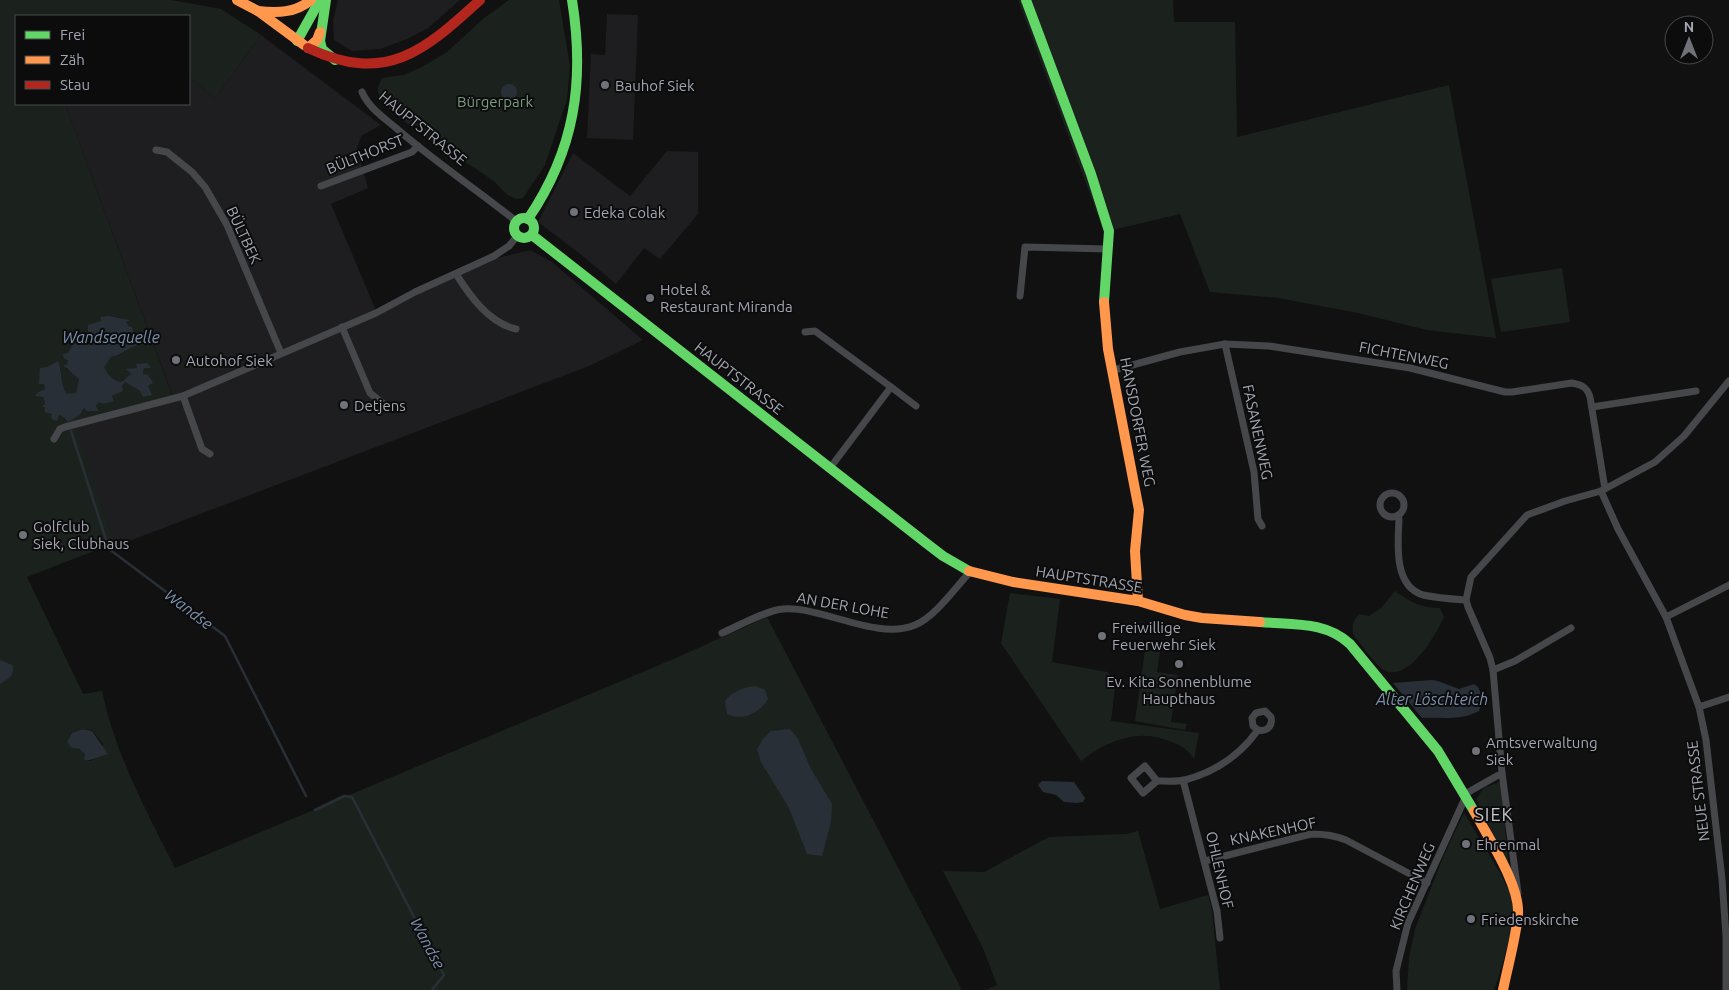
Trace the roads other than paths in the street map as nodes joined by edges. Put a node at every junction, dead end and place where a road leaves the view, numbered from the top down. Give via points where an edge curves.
1 (237, 0) edge
2 (311, 0) edge
3 (320, 0) edge
4 (326, 0) edge
5 (480, 0) edge
6 (572, 0) edge
7 (1026, 0) edge
8 (258, 12) junction
9 (320, 32) junction
10 (297, 41) junction
11 (308, 48) junction
12 (334, 60) junction
13 (362, 92) dead end
14 (418, 146) junction
15 (156, 150) dead end
16 (321, 186) dead end
17 (528, 219) junction
18 (516, 221) junction
19 (532, 235) junction
20 (517, 236) junction
21 (1108, 249) junction
22 (456, 274) junction
23 (1020, 296) dead end
24 (342, 327) junction
25 (516, 329) dead end
26 (805, 332) dead end
27 (1225, 344) junction
28 (281, 353) junction
29 (1114, 370) junction
30 (1729, 381) edge
31 (891, 387) junction
32 (1696, 392) dead end
33 (183, 396) junction
34 (385, 405) dead end
35 (916, 406) dead end
36 (1592, 407) junction
37 (54, 439) dead end
38 (210, 454) dead end
39 (830, 468) junction
40 (1603, 490) junction
41 (1397, 516) dead end
42 (1262, 526) dead end
43 (970, 572) junction
44 (1729, 585) edge
45 (1466, 600) junction
46 (1138, 601) junction
47 (1666, 617) junction
48 (1571, 628) dead end
49 (722, 633) dead end
50 (1493, 670) junction
51 (1729, 697) edge
52 (1699, 707) junction
53 (1258, 730) dead end
54 (1502, 772) junction
55 (1183, 780) junction
56 (1157, 781) dead end
57 (1466, 795) junction
58 (1205, 861) junction
59 (1427, 883) junction
60 (1518, 893) dead end
61 (1220, 938) dead end
62 (1398, 990) edge
63 (1503, 990) edge
64 (1726, 990) edge

1 - 8 main road
2 - 8 main road via 291,12
3 - 10 main road
4 - 9 main road
5 - 12 main road via 428,44 406,55 385,62 363,64
6 - 17 main road via 578,57 573,113 551,181
7 - 21 main road, HANSDORFER WEG via 1091,174 1109,232
8 - 10 main road
9 - 11 main road
9 - 12 main road via 322,49
10 - 11 main road
11 - 12 main road
13 - 14 street, HAUPTSTRASSE via 367,104
14 - 16 street, BÜLTHORST via 412,152
14 - 18 street, HAUPTSTRASSE
15 - 28 street, BÜLTBEK via 167,152 205,187 226,225
17 - 18 main road
17 - 19 main road via 534,227
18 - 20 main road
19 - 20 main road via 526,239
19 - 39 main road, HAUPTSTRASSE
20 - 22 street via 494,256
21 - 23 street via 1025,247
21 - 29 main road, HANSDORFER WEG via 1104,314
22 - 24 street
22 - 25 street via 482,310 507,327
24 - 28 street
24 - 34 street via 370,393
26 - 31 street via 815,331
27 - 29 street, FICHTENWEG
27 - 36 street, FICHTENWEG via 1269,346 1410,368 1505,392 1572,383 1588,390
27 - 42 street, FASANENWEG via 1254,471 1258,519
28 - 33 street
29 - 46 main road, HANSDORFER WEG via 1139,510 1135,551
30 - 40 street via 1684,436 1655,462
31 - 35 street
31 - 39 street
32 - 36 street
33 - 37 street via 65,427
33 - 38 street via 202,449
36 - 40 street, FICHTENWEG
39 - 43 main road, HAUPTSTRASSE via 943,556
40 - 45 street via 1527,515 1471,577
40 - 47 street, NEUE STRASSE via 1618,529
41 - 45 street via 1401,571 1408,584 1422,594
43 - 46 main road, HAUPTSTRASSE via 1013,582
43 - 49 street, AN DER LOHE via 926,619 910,627 859,625 815,613 783,609
44 - 47 street
45 - 50 street
46 - 57 main road, HAUPTSTRASSE via 1202,618 1311,626 1340,635 1360,654 1438,751
47 - 52 street, NEUE STRASSE
48 - 50 street via 1515,661
50 - 54 street
51 - 52 street
52 - 64 street, NEUE STRASSE via 1706,740 1722,878
53 - 55 street via 1250,742 1221,765
54 - 57 street
54 - 60 street
55 - 56 street
55 - 58 street, OHLENHOF
57 - 59 street, KIRCHENWEG
57 - 63 main road, HAUPTSTRASSE via 1507,872 1517,899 1518,913
58 - 59 street, KNAKENHOF via 1311,834 1324,834 1341,838
58 - 61 street, OHLENHOF
59 - 62 street, KIRCHENWEG via 1408,923 1396,971

